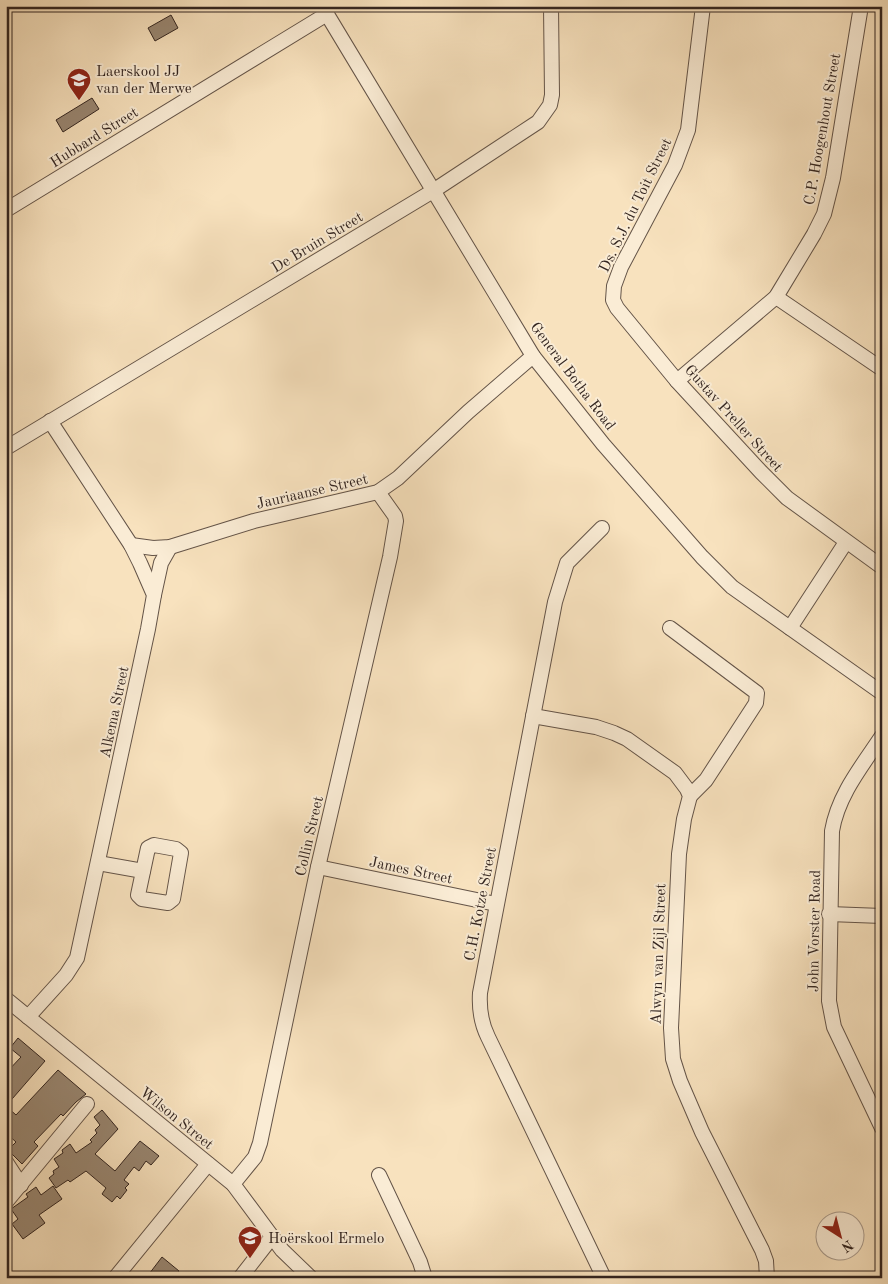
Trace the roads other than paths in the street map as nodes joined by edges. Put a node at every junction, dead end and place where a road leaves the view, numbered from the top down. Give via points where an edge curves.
1 (551, 6) edge
2 (703, 6) edge
3 (860, 6) edge
4 (324, 10) edge
5 (433, 191) junction
6 (6, 210) edge
7 (776, 297) junction
8 (613, 300) joint
9 (533, 356) junction
10 (882, 369) edge
11 (678, 381) junction
12 (50, 421) junction
13 (6, 448) edge
14 (378, 492) junction
15 (602, 528) dead end
16 (846, 542) junction
17 (131, 545) junction
18 (170, 547) junction
19 (882, 567) edge
20 (154, 595) junction
21 (670, 628) dead end
22 (790, 628) junction
23 (882, 693) edge
24 (533, 716) junction
25 (882, 736) edge
26 (690, 796) junction
27 (98, 863) junction
28 (318, 867) junction
29 (143, 871) dead end
30 (496, 904) junction
31 (830, 914) junction
32 (882, 916) edge
33 (6, 999) edge
34 (28, 1017) junction
35 (87, 1104) dead end
36 (882, 1128) edge
37 (6, 1162) edge
38 (208, 1164) junction
39 (379, 1176) dead end
40 (233, 1184) junction
41 (21, 1185) junction
42 (6, 1202) edge
43 (272, 1237) junction
44 (115, 1278) edge
45 (240, 1278) edge
46 (311, 1278) edge
47 (425, 1278) edge
48 (604, 1278) edge
49 (767, 1278) edge

1 - 5 street, De Bruin Street via 552,95 545,114 538,122
2 - 8 street, Ds. S.J. du Toit Street via 688,130 675,165 621,266
3 - 7 street, C.P. Hoogenhout Street via 833,178 824,214
4 - 5 street, General Botha Road
4 - 6 street, Hubbard Street
5 - 9 street, General Botha Road
5 - 12 street, De Bruin Street
7 - 10 street
7 - 11 street, C.P. Hoogenhout Street
8 - 11 street, Gustav Preller Street
9 - 14 street, Jauriaanse Street via 398,478
9 - 22 street, General Botha Road via 603,444 702,557 732,586
11 - 16 street, Gustav Preller Street via 787,498
12 - 13 street, De Bruin Street
12 - 17 street
14 - 18 street, Jauriaanse Street via 254,521
14 - 28 street, Collin Street via 394,516 396,528
15 - 24 street, C.H. Kotze Street via 574,554 562,576
16 - 19 street, Gustav Preller Street
16 - 22 street
17 - 18 street, Jauriaanse Street
17 - 20 street
18 - 20 street via 161,562
20 - 27 street, Alkema Street
21 - 26 street via 756,691 757,696 756,703 706,780
22 - 23 street, General Botha Road
24 - 26 street via 596,727 627,739 680,778
24 - 30 street, C.H. Kotze Street
25 - 31 street, John Vorster Road via 848,787 834,816
26 - 49 street, Alwyn van Zijl Street via 678,854 671,1028 673,1059 702,1132 762,1250
27 - 29 street
27 - 34 street, Alkema Street via 77,958
28 - 30 street, James Street
28 - 40 street, Collin Street via 260,1143 255,1157
30 - 48 street, C.H. Kotze Street via 480,993 483,1026
31 - 32 street
31 - 36 street, John Vorster Road via 830,1014
33 - 34 street, Wilson Street
34 - 38 street, Wilson Street
35 - 41 street
37 - 41 street
38 - 40 street, Wilson Street
38 - 44 street
39 - 47 street
40 - 43 street, Wilson Street
41 - 42 street
43 - 45 street
43 - 46 street, Wilson Street

